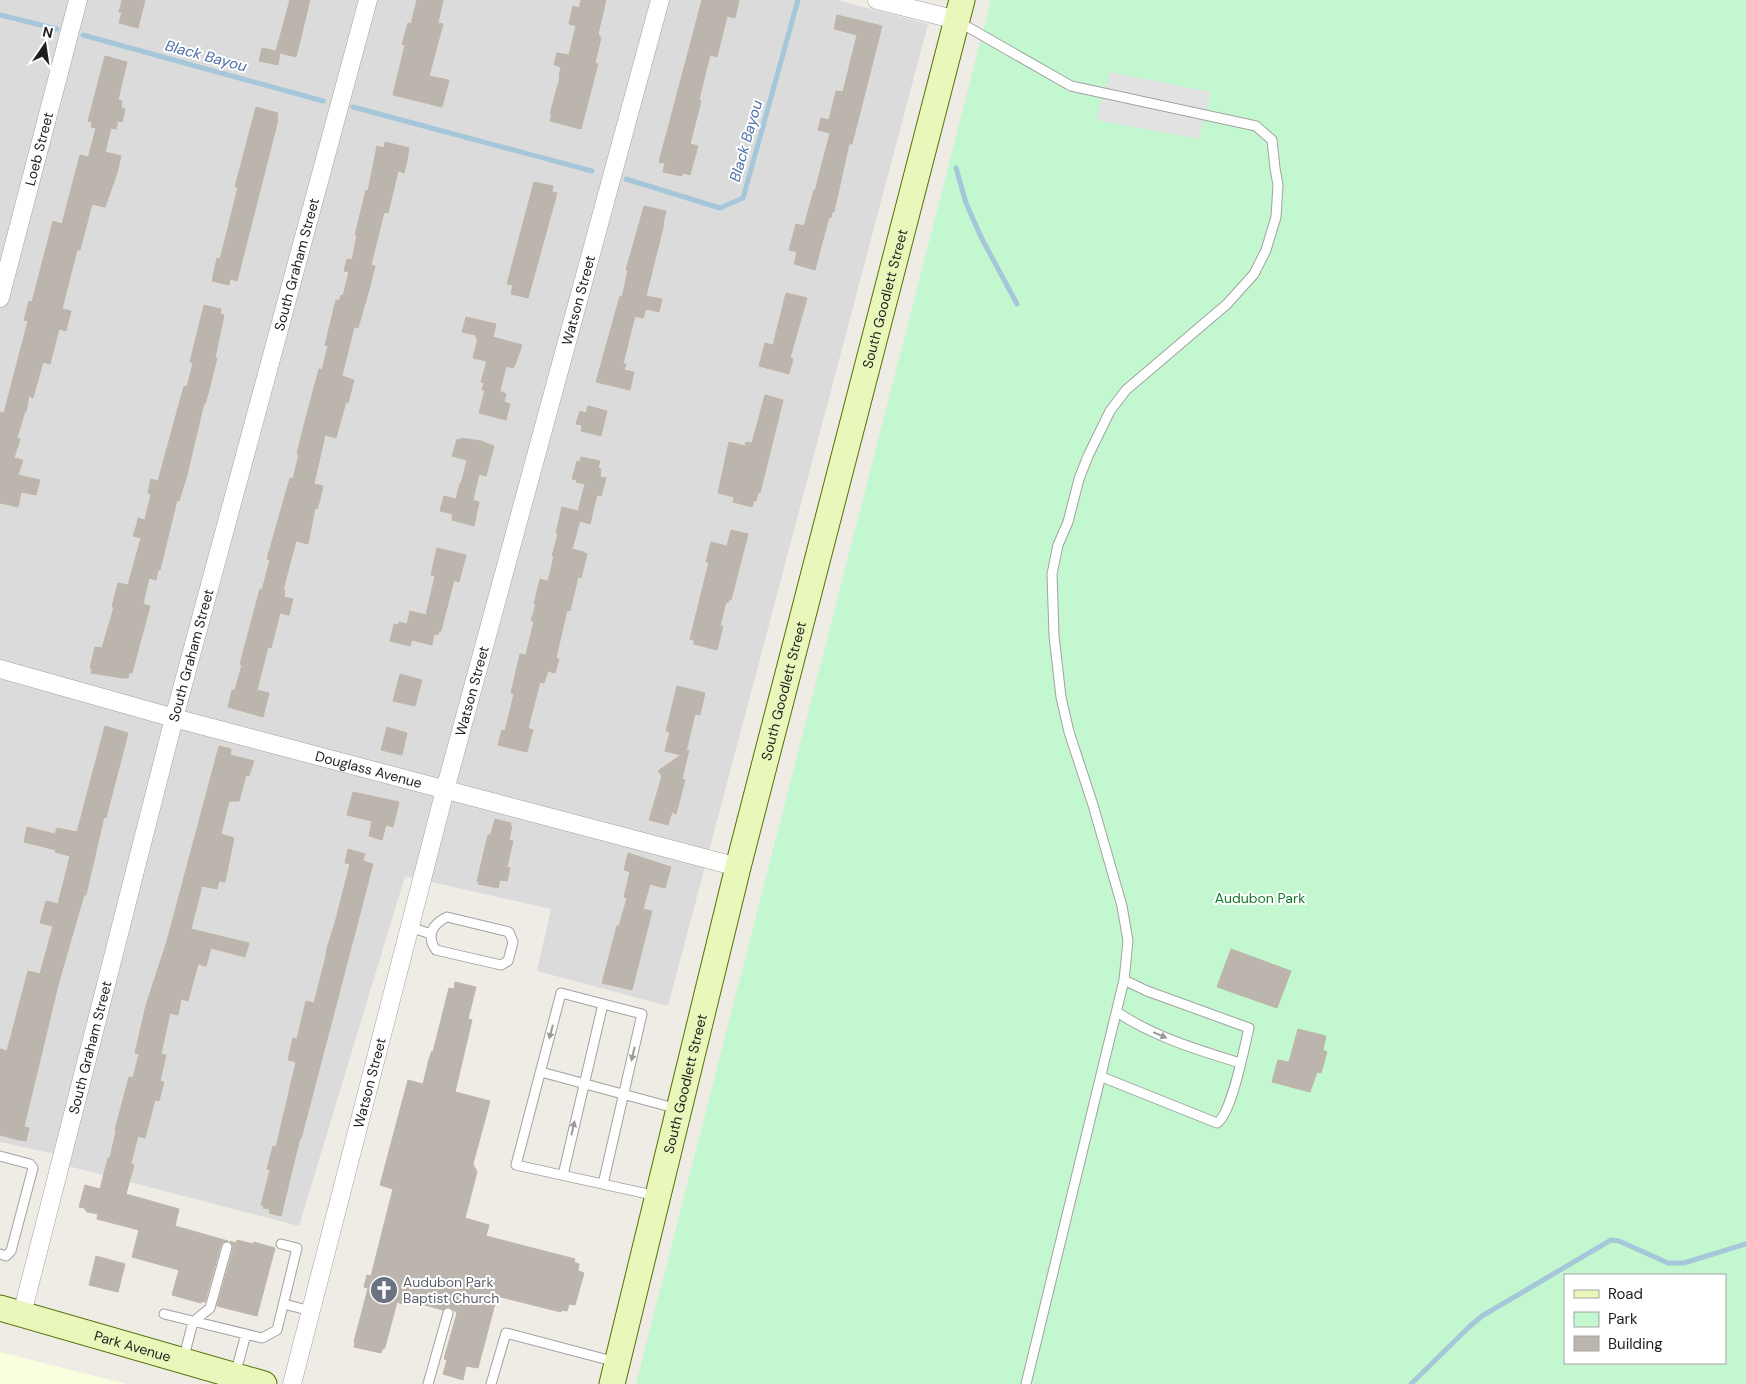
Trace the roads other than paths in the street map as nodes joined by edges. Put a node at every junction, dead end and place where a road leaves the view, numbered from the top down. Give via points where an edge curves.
1 (78, 0) edge
2 (368, 0) edge
3 (660, 0) edge
4 (877, 0) edge
5 (960, 10) edge
6 (0, 298) edge
7 (0, 669) edge
8 (174, 718) junction
9 (445, 790) junction
10 (738, 867) junction
11 (410, 927) junction
12 (431, 934) junction
13 (1124, 980) junction
14 (603, 1004) junction
15 (1117, 1012) junction
16 (1240, 1063) junction
17 (540, 1072) junction
18 (1102, 1076) junction
19 (583, 1083) junction
20 (624, 1094) junction
21 (678, 1109) junction
22 (0, 1156) edge
23 (563, 1175) junction
24 (604, 1184) junction
25 (657, 1196) junction
26 (281, 1244) dead end
27 (227, 1247) dead end
28 (0, 1254) edge
29 (284, 1304) junction
30 (11, 1311) edge
31 (311, 1311) junction
32 (164, 1314) dead end
33 (448, 1314) dead end
34 (193, 1322) junction
35 (246, 1334) junction
36 (183, 1360) junction
37 (615, 1373) edge
38 (235, 1376) junction
39 (264, 1384) edge
40 (292, 1384) edge
41 (428, 1384) edge
42 (491, 1384) edge
43 (1026, 1384) edge

1 - 6 street, Loeb Street
2 - 8 street, South Graham Street
3 - 9 street, Watson Street
4 - 5 street
5 - 10 main road, South Goodlett Street
5 - 13 lane via 1071,86 1256,126 1272,140 1278,185 1276,217 1266,250 1254,274 1227,304 1126,390 1110,411 1079,479 1052,574 1054,636 1061,697 1122,906 1128,941
7 - 8 street, Douglass Avenue
8 - 9 street, Douglass Avenue
8 - 30 street, South Graham Street
9 - 10 street, Douglass Avenue
9 - 11 street, Watson Street
10 - 21 main road, South Goodlett Street
11 - 12 lane
11 - 31 street, Watson Street
12 - 12 lane via 431,943 436,950 500,965 508,961 513,942 509,932 447,917 438,921
13 - 15 lane
13 - 16 lane via 1248,1028
14 -> 17 lane via 561,993
14 - 19 lane
14 -> 20 lane via 642,1014
15 -> 16 lane via 1160,1036
15 - 18 lane
16 - 18 lane via 1228,1106 1216,1123
17 - 19 lane
17 - 23 lane via 516,1165
18 - 43 lane
19 - 20 lane
23 -> 19 lane
20 - 21 lane
20 - 24 lane
21 - 25 main road, South Goodlett Street
22 - 28 lane via 30,1164 33,1168 11,1251 6,1256
23 - 24 lane
24 - 25 lane
25 - 37 main road, South Goodlett Street
26 - 29 lane via 297,1248
27 - 34 lane via 210,1308
29 - 31 lane
29 - 35 lane via 277,1330 262,1338
30 - 36 main road, Park Avenue
31 - 40 street, Watson Street
32 - 34 lane
33 - 41 lane
34 - 35 lane
34 - 36 lane
35 - 38 lane
36 - 38 main road, Park Avenue
37 - 42 lane via 506,1333
38 - 39 main road, Park Avenue

